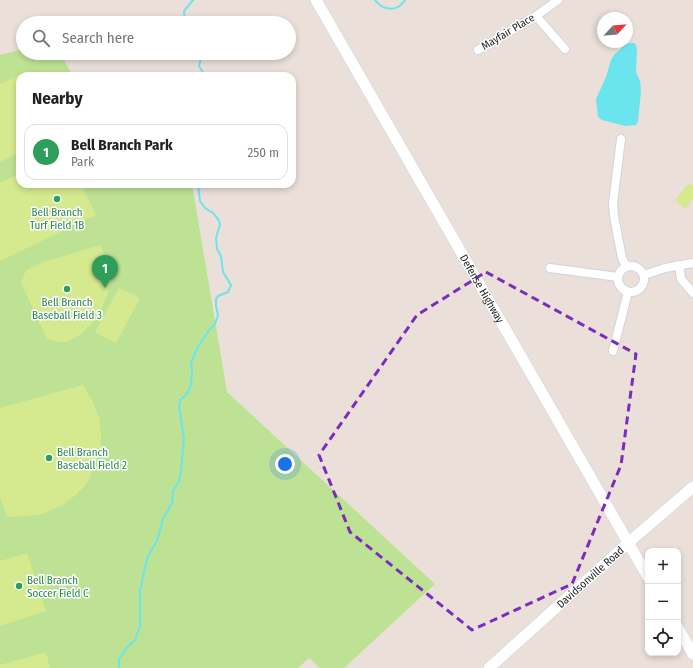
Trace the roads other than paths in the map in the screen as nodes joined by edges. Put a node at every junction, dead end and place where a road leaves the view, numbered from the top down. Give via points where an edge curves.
1 (316, 0) edge
2 (558, 0) edge
3 (536, 16) junction
4 (565, 49) dead end
5 (478, 50) dead end
6 (621, 139) dead end
7 (693, 263) edge
8 (679, 265) junction
9 (626, 266) junction
10 (550, 268) dead end
11 (644, 275) junction
12 (618, 277) junction
13 (628, 292) junction
14 (693, 293) edge
15 (613, 351) dead end
16 (693, 487) edge
17 (628, 543) junction
18 (645, 572) edge
19 (681, 633) edge
20 (693, 654) edge
21 (489, 668) edge

1 - 17 main road, Defense Highway
2 - 3 street, Mayfair Place
3 - 4 street
3 - 5 street, Mayfair Place
6 - 9 street via 613,203 622,258
7 - 8 street
8 - 11 street
8 - 14 street via 681,278
9 - 11 street via 636,266
9 - 12 street
10 - 12 street
11 - 13 street via 642,287 638,291
12 - 13 street via 621,287
13 - 15 street
16 - 17 main road, Davidsonville Road
17 - 18 main road, Defense Highway
17 - 21 main road, Davidsonville Road
19 - 20 main road

